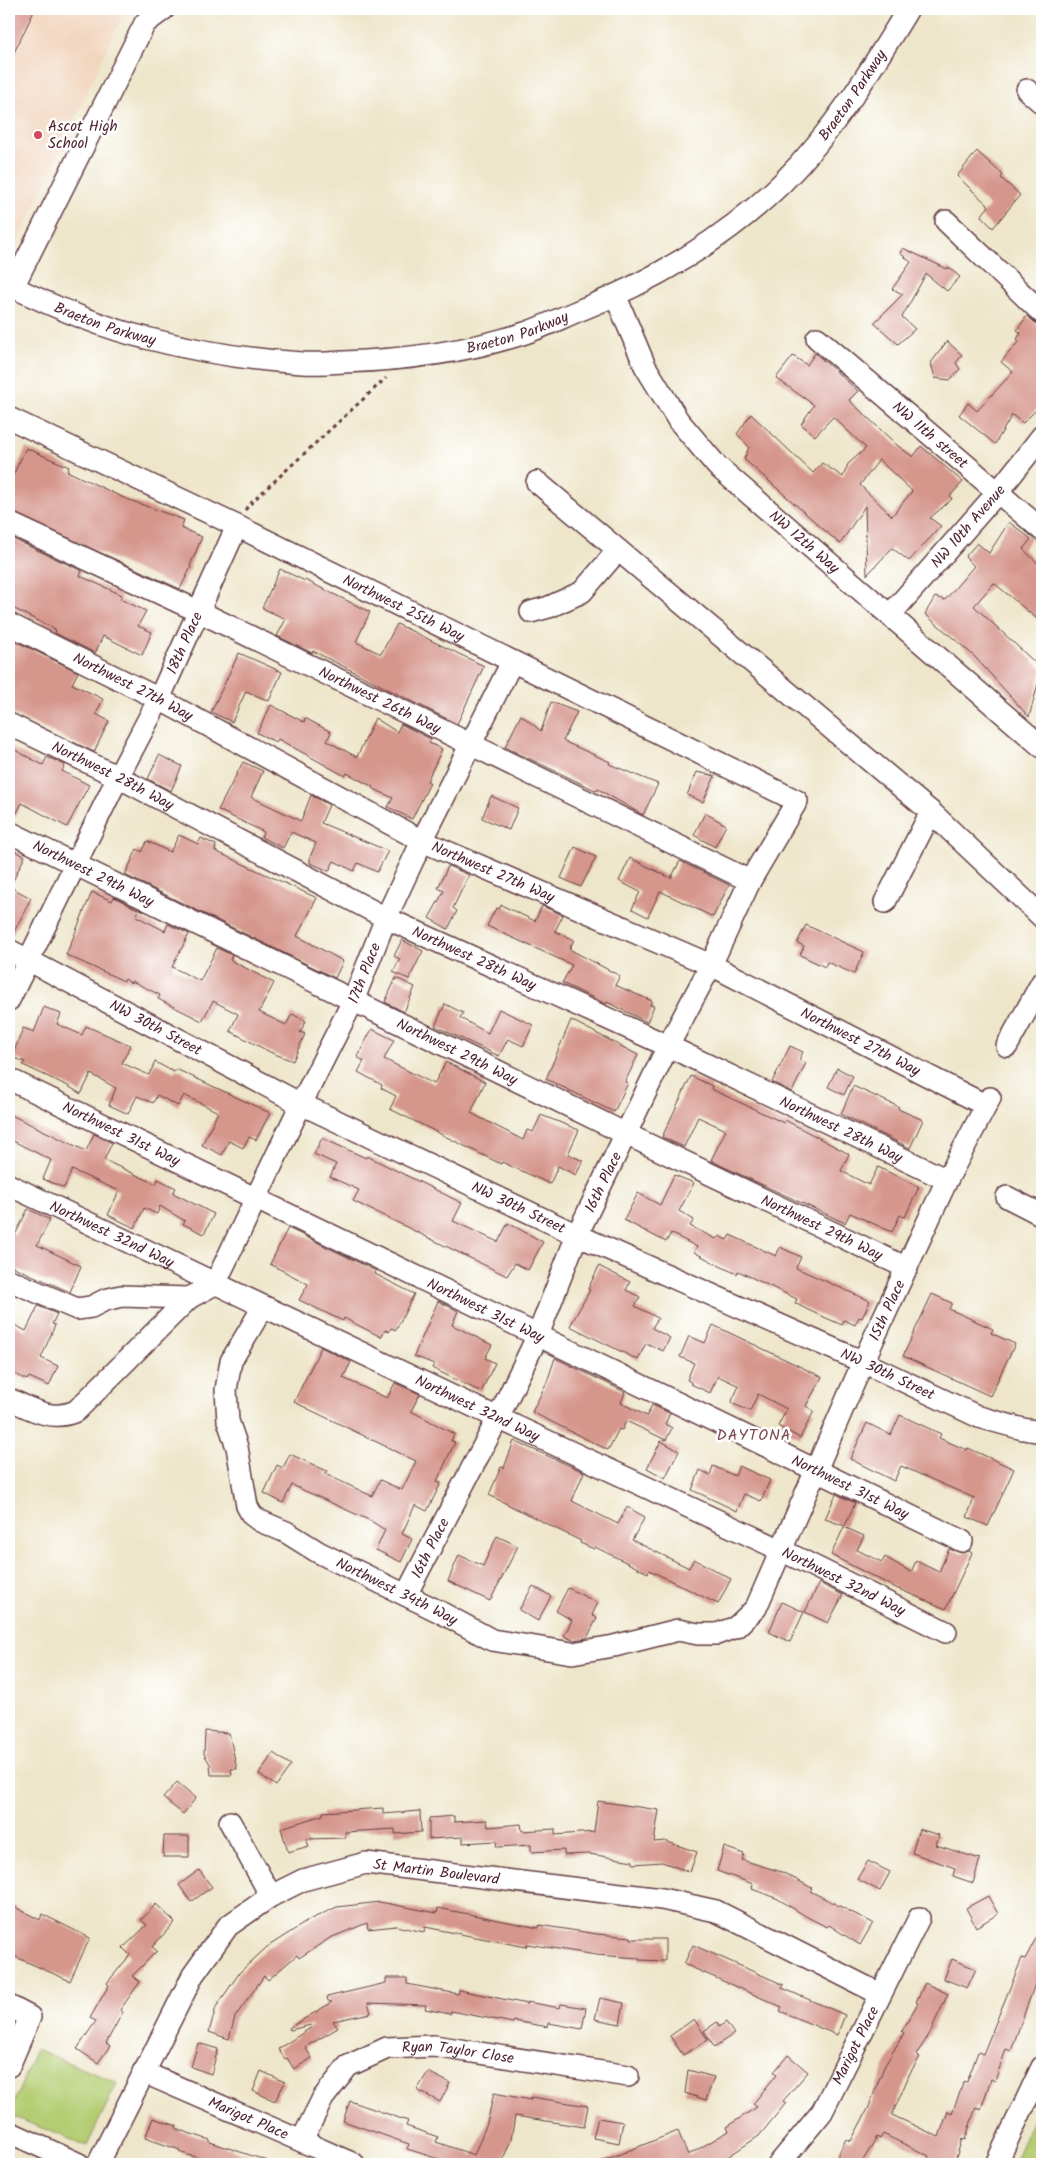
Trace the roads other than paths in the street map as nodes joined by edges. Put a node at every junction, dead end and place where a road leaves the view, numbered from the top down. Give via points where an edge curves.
1 (164, 9) edge
2 (908, 9) edge
3 (946, 220) dead end
4 (11, 286) edge
5 (616, 297) junction
6 (1042, 313) edge
7 (817, 338) dead end
8 (9, 418) edge
9 (1042, 436) edge
10 (537, 482) dead end
11 (998, 492) junction
12 (9, 524) edge
13 (237, 526) junction
14 (1042, 530) edge
15 (618, 550) junction
16 (198, 611) junction
17 (531, 612) dead end
18 (890, 614) junction
19 (9, 624) edge
20 (512, 662) junction
21 (159, 699) junction
22 (9, 724) edge
23 (470, 745) junction
24 (1042, 747) edge
25 (118, 777) junction
26 (797, 801) joint
27 (931, 812) junction
28 (9, 832) edge
29 (422, 841) junction
30 (75, 865) junction
31 (750, 881) junction
32 (885, 902) dead end
33 (1042, 917) edge
34 (386, 918) junction
35 (9, 950) edge
36 (28, 960) junction
37 (711, 965) junction
38 (1042, 982) edge
39 (9, 1000) edge
40 (353, 1001) junction
41 (668, 1046) junction
42 (1007, 1046) dead end
43 (9, 1080) edge
44 (987, 1101) joint
45 (301, 1104) junction
46 (626, 1134) junction
47 (947, 1180) junction
48 (9, 1186) edge
49 (1007, 1197) dead end
50 (256, 1199) junction
51 (1042, 1215) edge
52 (577, 1235) junction
53 (907, 1268) junction
54 (9, 1280) edge
55 (215, 1284) junction
56 (189, 1298) junction
57 (263, 1307) junction
58 (538, 1335) junction
59 (863, 1362) junction
60 (9, 1398) edge
61 (498, 1418) junction
62 (1042, 1432) edge
63 (816, 1470) junction
64 (962, 1541) dead end
65 (780, 1550) junction
66 (406, 1595) junction
67 (756, 1608) joint
68 (946, 1632) dead end
69 (230, 1822) dead end
70 (271, 1896) junction
71 (919, 1918) dead end
72 (880, 1994) junction
73 (9, 2006) edge
74 (9, 2066) edge
75 (1042, 2067) edge
76 (143, 2072) junction
77 (628, 2076) dead end
78 (9, 2132) edge
79 (302, 2140) junction
80 (79, 2164) edge
81 (98, 2164) edge
82 (354, 2164) edge
83 (779, 2164) edge
84 (996, 2164) edge

1 - 4 street via 145,23
2 - 5 street, Braeton Parkway via 864,82 782,183 735,224 683,260
3 - 6 street
4 - 5 street, Braeton Parkway via 86,319 144,338 212,352 303,364 403,359 457,349 525,333
5 - 18 street, NW 12th Way via 645,366 678,420 717,466
7 - 11 street, NW 11th street
8 - 13 street, Northwest 25th Way
9 - 11 street, NW 10th Avenue
10 - 15 street
11 - 14 street, NW 11th street
11 - 18 street, NW 10th Avenue
12 - 16 street, Northwest 26th Way
13 - 16 street, 18th Place
13 - 20 street, Northwest 25th Way
15 - 17 street via 582,592
15 - 27 street
16 - 21 street, 18th Place
16 - 23 street, Northwest 26th Way
18 - 24 street, NW 12th Way
19 - 21 street, Northwest 27th Way
20 - 23 street, 17th Place
20 - 26 street, Northwest 25th Way
21 - 25 street, 18th Place
21 - 29 street, Northwest 27th Way
22 - 25 street, Northwest 28th Way
23 - 29 street, 17th Place
23 - 31 street, Northwest 26th Way
25 - 30 street, 18th Place
25 - 34 street, Northwest 28th Way
26 - 31 street, 16th Place
27 - 32 street
27 - 33 street
28 - 30 street, Northwest 29th Way
29 - 34 street, 17th Place
29 - 37 street, Northwest 27th Way
30 - 36 street, 18th Place
30 - 40 street, Northwest 29th Way
31 - 37 street, 16th Place
34 - 40 street, 17th Place
34 - 41 street, Northwest 28th Way
35 - 36 street, NW 30th Street
36 - 39 street, 18th Place
36 - 45 street, NW 30th Street
37 - 41 street, 16th Place
37 - 44 street, Northwest 27th Way
38 - 42 street
40 - 45 street, 17th Place
40 - 46 street, Northwest 29th Way
41 - 46 street, 16th Place
41 - 47 street, Northwest 28th Way
43 - 50 street, Northwest 31st Way
44 - 47 street, 15th Place
45 - 50 street, 17th Place
45 - 52 street, NW 30th Street
46 - 52 street, 16th Place
46 - 53 street, Northwest 29th Way
47 - 53 street, 15th Place
48 - 55 street, Northwest 32nd Way
49 - 51 street
50 - 55 street, 17th Place
50 - 58 street, Northwest 31st Way
52 - 58 street, 16th Place
52 - 59 street, NW 30th Street
53 - 59 street, 15th Place
54 - 56 street via 77,1309 121,1296
55 - 56 street
55 - 57 street, Northwest 32nd Way
56 - 60 street via 76,1411 64,1416 50,1416
57 - 61 street, Northwest 32nd Way
57 - 66 street, Northwest 34th Way via 231,1361 226,1390 228,1421 237,1447 247,1506 260,1521
58 - 61 street, 16th Place
58 - 63 street, Northwest 31st Way
59 - 62 street, NW 30th Street via 979,1417
59 - 63 street, 15th Place
61 - 65 street, Northwest 32nd Way
61 - 66 street, 16th Place
63 - 64 street, Northwest 31st Way
63 - 65 street, 15th Place
65 - 67 street, 15th Place
65 - 68 street, Northwest 32nd Way
66 - 67 street, Northwest 34th Way via 492,1640 572,1653 678,1630 718,1634 736,1627
69 - 70 street
70 - 72 street, St Martin Boulevard via 303,1880 366,1863 662,1899 716,1911
70 - 76 street, St Martin Boulevard via 228,1926 198,1968
71 - 72 street, Marigot Place
72 - 83 street, Marigot Place via 822,2112
73 - 74 street via 30,2017
75 - 84 street
76 - 79 street, Marigot Place
76 - 81 street, St Martin Boulevard
77 - 79 street, Ryan Taylor Close via 434,2046 387,2048 348,2066 323,2098
78 - 80 street
79 - 82 street, Marigot Place

